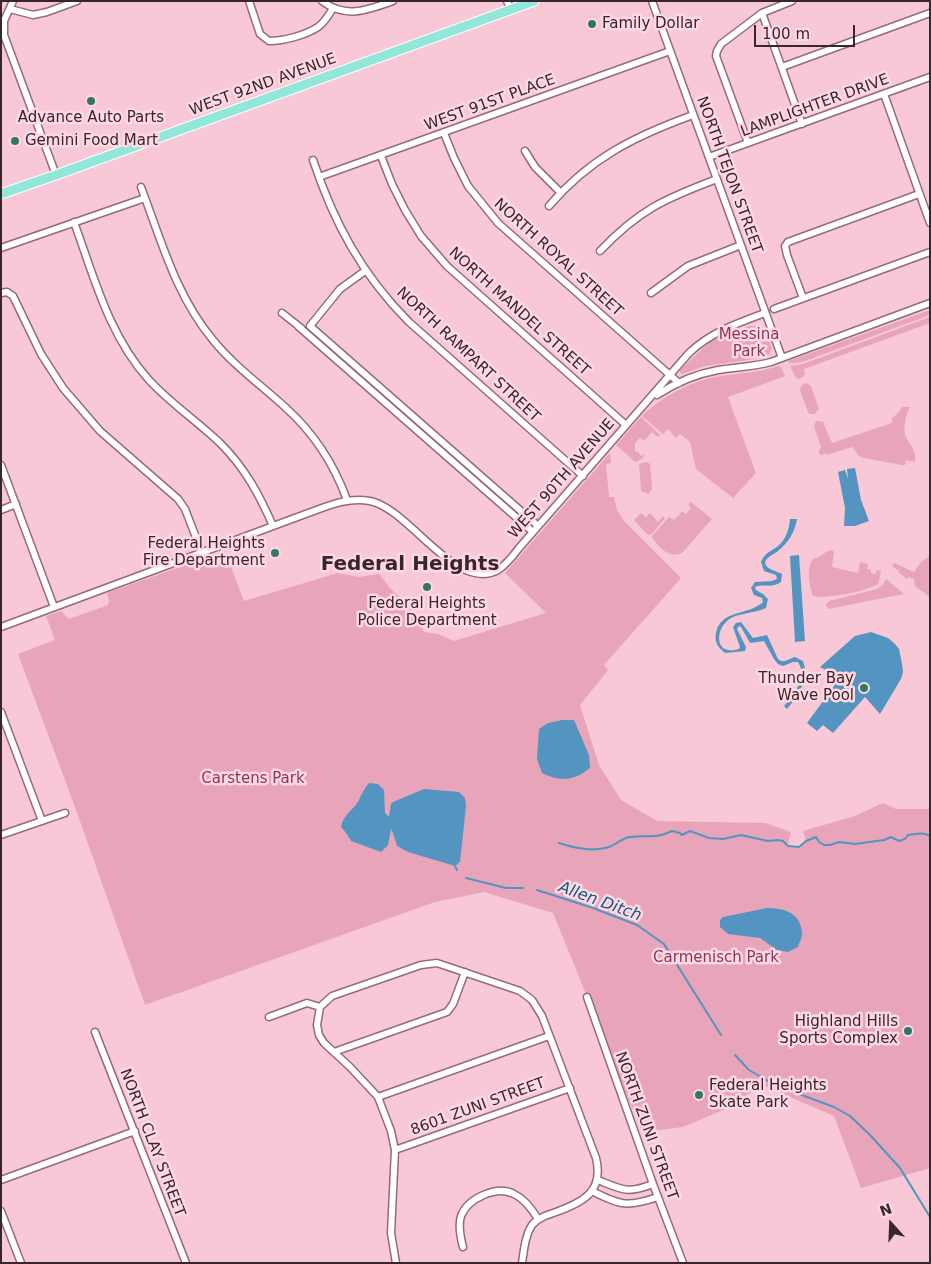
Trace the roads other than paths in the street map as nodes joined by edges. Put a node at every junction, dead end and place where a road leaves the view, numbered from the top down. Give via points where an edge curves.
1 (13, 1) edge
2 (77, 1) edge
3 (249, 1) edge
4 (322, 1) edge
5 (393, 1) edge
6 (534, 1) edge
7 (652, 1) edge
8 (792, 1) edge
9 (379, 4) edge
10 (509, 6) edge
11 (333, 8) junction
12 (10, 9) junction
13 (762, 13) junction
14 (930, 13) edge
15 (3, 35) edge
16 (670, 50) junction
17 (782, 67) junction
18 (930, 77) edge
19 (884, 94) junction
20 (693, 115) junction
21 (802, 124) junction
22 (444, 133) junction
23 (748, 143) junction
24 (525, 151) dead end
25 (381, 156) junction
26 (709, 158) junction
27 (313, 160) dead end
28 (56, 175) junction
29 (319, 177) junction
30 (717, 180) junction
31 (140, 187) dead end
32 (560, 192) junction
33 (1, 194) edge
34 (919, 194) junction
35 (145, 198) junction
36 (549, 206) dead end
37 (74, 222) junction
38 (930, 223) edge
39 (741, 245) junction
40 (1, 248) edge
41 (600, 252) dead end
42 (930, 252) edge
43 (365, 271) junction
44 (1, 293) edge
45 (651, 294) dead end
46 (803, 298) junction
47 (930, 303) edge
48 (774, 309) dead end
49 (282, 313) dead end
50 (766, 313) junction
51 (298, 326) junction
52 (310, 326) junction
53 (782, 358) junction
54 (670, 375) junction
55 (679, 383) junction
56 (378, 386) junction
57 (373, 392) junction
58 (648, 402) junction
59 (626, 425) junction
60 (442, 442) junction
61 (437, 448) junction
62 (1, 465) edge
63 (582, 476) junction
64 (347, 500) junction
65 (16, 504) junction
66 (1, 510) edge
67 (273, 526) junction
68 (538, 526) junction
69 (533, 532) junction
70 (202, 553) junction
71 (54, 608) junction
72 (1, 627) edge
73 (1, 712) edge
74 (65, 813) dead end
75 (42, 821) junction
76 (1, 835) edge
77 (466, 972) junction
78 (587, 997) dead end
79 (320, 1007) junction
80 (269, 1017) dead end
81 (95, 1032) dead end
82 (549, 1036) junction
83 (334, 1052) junction
84 (570, 1088) junction
85 (378, 1097) junction
86 (135, 1131) junction
87 (395, 1150) junction
88 (1, 1180) edge
89 (598, 1180) junction
90 (653, 1184) junction
91 (592, 1191) junction
92 (658, 1197) junction
93 (1, 1210) edge
94 (538, 1219) junction
95 (463, 1247) dead end
96 (21, 1263) edge
97 (186, 1263) edge
98 (396, 1263) edge
99 (522, 1263) edge
100 (683, 1263) edge

1 - 12 street
2 - 12 street via 33,15
3 - 11 street via 260,34 269,41 310,31 325,20
4 - 11 street
5 - 9 street
6 - 10 main road, WEST 92ND AVENUE
7 - 16 street, NORTH TEJON STREET
8 - 13 street
9 - 11 street via 360,12
10 - 28 main road, WEST 92ND AVENUE
12 - 15 street via 4,21
13 - 17 street
13 - 23 street via 721,44 716,52
14 - 17 street
15 - 28 street
16 - 20 street, NORTH TEJON STREET
16 - 22 street, WEST 91ST PLACE
17 - 21 street
18 - 19 street, LAMPLIGHTER DRIVE
19 - 21 street, LAMPLIGHTER DRIVE
19 - 34 street
20 - 26 street, NORTH TEJON STREET
20 - 32 street via 611,151
21 - 23 street, LAMPLIGHTER DRIVE
22 - 25 street, WEST 91ST PLACE
22 - 54 street, NORTH ROYAL STREET via 468,186 498,223
23 - 26 street, LAMPLIGHTER DRIVE
24 - 32 street via 535,167
25 - 29 street, WEST 91ST PLACE
25 - 59 street, NORTH MANDEL STREET via 405,210 447,266
26 - 30 street, NORTH TEJON STREET
27 - 29 street, NORTH RAMPART STREET
28 - 33 main road, WEST 92ND AVENUE
29 - 43 street, NORTH RAMPART STREET via 339,227
30 - 39 street, NORTH TEJON STREET
30 - 41 street via 651,207 624,227
31 - 35 street
32 - 36 street
34 - 38 street
34 - 46 street via 788,242 786,249
35 - 37 street
35 - 64 street via 172,273 198,321 230,359 310,433 332,465
37 - 40 street
37 - 67 street via 104,304 123,344 149,380 220,443 238,464 261,497
39 - 45 street via 688,266
39 - 50 street, NORTH TEJON STREET
42 - 46 street
43 - 52 street via 340,289
43 - 63 street, NORTH RAMPART STREET via 410,322
44 - 70 street via 13,296 41,354 84,414 181,502
46 - 48 street
47 - 53 street, WEST 90TH AVENUE
49 - 51 street
50 - 53 street, NORTH TEJON STREET
50 - 54 street, WEST 90TH AVENUE via 711,336 689,353
51 - 52 street
51 - 57 street
52 - 56 street
53 - 55 street, WEST 90TH AVENUE via 709,372
54 - 55 street, NORTH ROYAL STREET
54 - 58 street, WEST 90TH AVENUE
55 - 58 street, WEST 90TH AVENUE
56 - 57 street
56 - 60 street
57 - 61 street
58 - 59 street, WEST 90TH AVENUE
59 - 63 street, WEST 90TH AVENUE
60 - 61 street
60 - 68 street
61 - 69 street
62 - 65 street
63 - 68 street, WEST 90TH AVENUE
64 - 67 street, WEST 90TH AVENUE
64 - 69 street, WEST 90TH AVENUE via 372,501 390,509 454,564 477,574 499,569
65 - 66 street
65 - 71 street
67 - 70 street, WEST 90TH AVENUE
68 - 69 street, WEST 90TH AVENUE
70 - 71 street, WEST 90TH AVENUE
71 - 72 street, WEST 90TH AVENUE
73 - 75 street
74 - 75 street
75 - 76 street
77 - 79 street, 8601 ZUNI STREET via 436,963 421,965 332,996
77 - 82 street, 8601 ZUNI STREET via 528,996 538,1009
77 - 83 street via 447,1012
78 - 90 street, NORTH ZUNI STREET
79 - 80 street via 307,1003
79 - 83 street, 8601 ZUNI STREET via 317,1029 324,1043
81 - 86 street, NORTH CLAY STREET
82 - 84 street, 8601 ZUNI STREET
82 - 85 street
83 - 85 street, 8601 ZUNI STREET
84 - 87 street, 8601 ZUNI STREET
84 - 89 street, 8601 ZUNI STREET via 596,1158
85 - 87 street, 8601 ZUNI STREET
86 - 88 street
86 - 97 street, NORTH CLAY STREET
87 - 98 street, 8601 ZUNI STREET via 391,1233
89 - 90 street via 628,1191
89 - 91 street
90 - 92 street, NORTH ZUNI STREET
91 - 92 street via 623,1204 637,1204
91 - 94 street via 579,1202
92 - 100 street, NORTH ZUNI STREET
93 - 96 street
94 - 95 street via 514,1194 500,1191 484,1195 462,1215 459,1231
94 - 99 street via 528,1234

